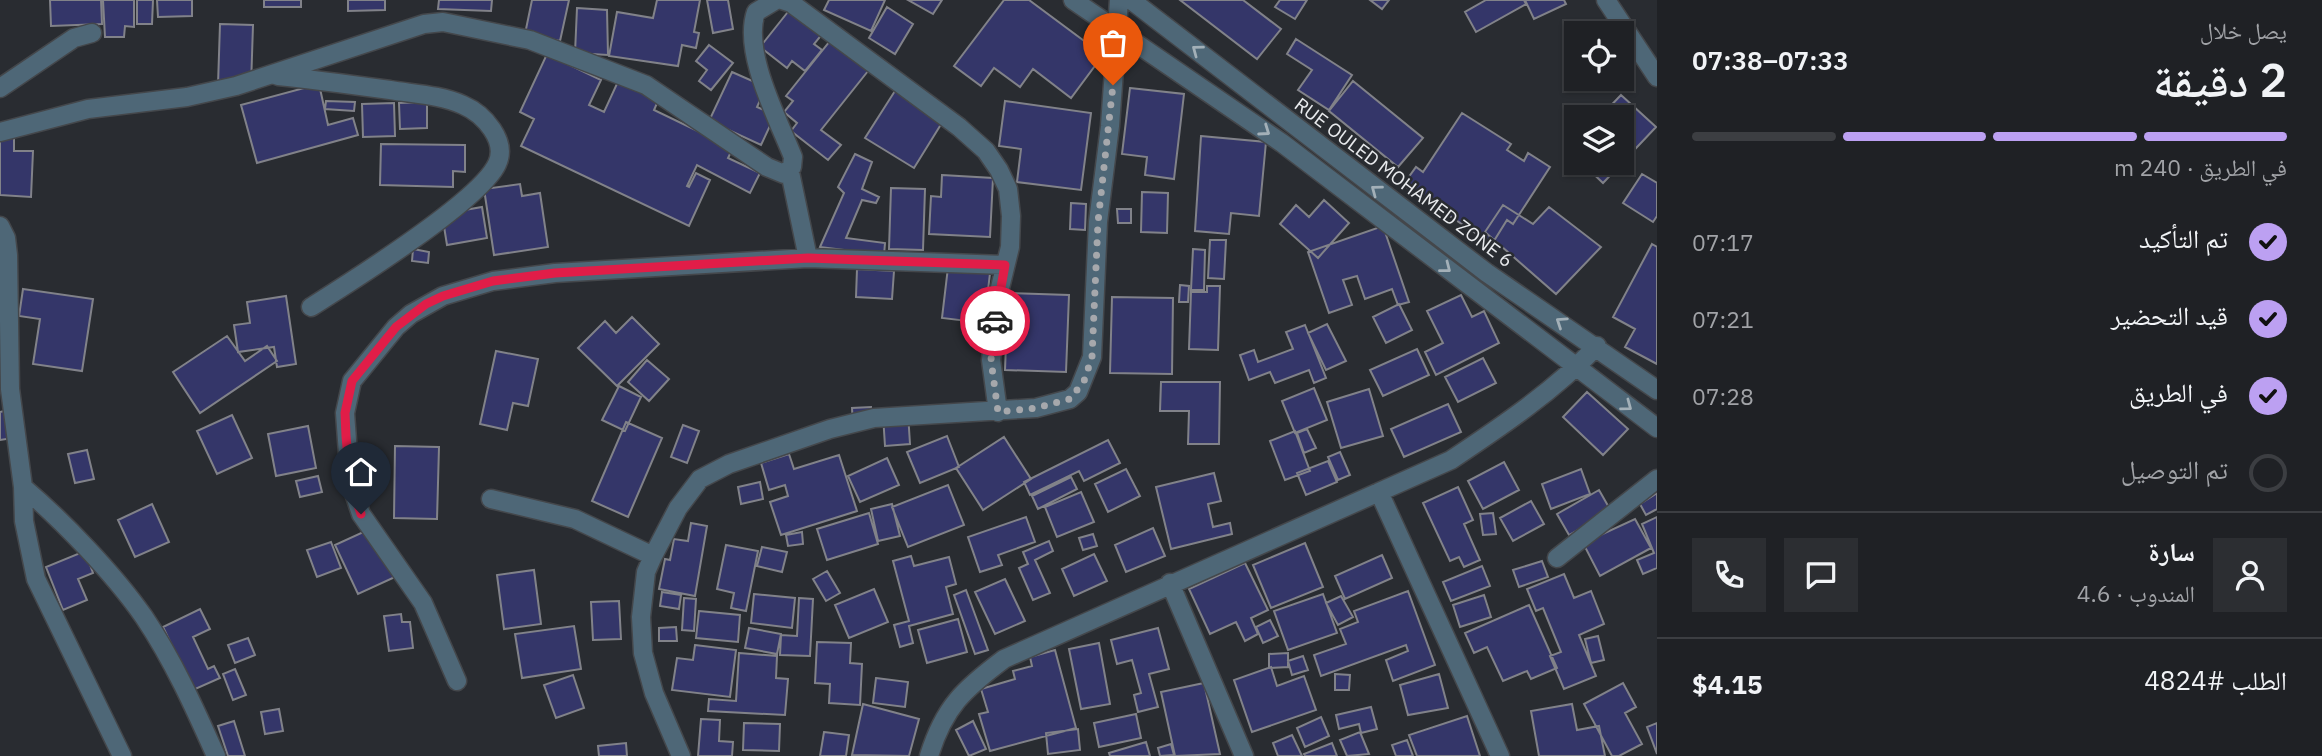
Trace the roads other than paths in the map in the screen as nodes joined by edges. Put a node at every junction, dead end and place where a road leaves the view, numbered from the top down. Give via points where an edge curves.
1 (782, 0) edge
2 (1073, 0) edge
3 (1119, 0) edge
4 (1131, 0) edge
5 (1606, 0) edge
6 (763, 2) edge
7 (1115, 29) junction
8 (92, 33) dead end
9 (275, 75) junction
10 (1657, 77) edge
11 (0, 88) edge
12 (0, 132) edge
13 (790, 172) junction
14 (0, 226) edge
15 (808, 258) junction
16 (1005, 265) junction
17 (311, 307) dead end
18 (1597, 346) junction
19 (1577, 367) junction
20 (1657, 390) edge
21 (998, 412) junction
22 (1657, 428) edge
23 (1657, 479) edge
24 (23, 487) junction
25 (1379, 492) junction
26 (491, 499) dead end
27 (653, 556) junction
28 (1557, 558) dead end
29 (1170, 583) junction
30 (457, 681) dead end
31 (122, 756) edge
32 (216, 756) edge
33 (681, 756) edge
34 (929, 756) edge
35 (1244, 756) edge
36 (1500, 756) edge

1 - 16 street via 986,151 1008,189 1010,247
2 - 7 street
3 - 7 street
18 -> 4 street, RUE OULED MOHAMED ZONE 6 via 1487,273
5 - 10 street
6 - 13 street via 754,18 753,41 759,70 793,157
7 -> 19 street via 1351,194
7 - 21 street via 1092,357 1084,381 1070,399
8 - 11 street via 74,38
9 - 12 street via 187,97 88,109
9 - 13 street via 424,24 443,22 530,40 646,85 767,167
9 - 17 street via 437,97 464,105 489,125 500,154 494,170 460,203
13 - 15 street
14 - 24 street via 8,255 10,389
15 - 16 street
15 - 30 street via 493,281 426,304 396,327 357,371 345,413 355,502 423,603
16 - 21 street via 991,360
18 - 19 street
18 - 20 street, RUE OULED MOHAMED ZONE 6
19 -> 22 street
19 - 25 street via 1506,424 1451,460
21 - 27 street via 874,418 709,472 688,491
23 - 28 street
24 - 31 street via 24,520 36,579
24 - 32 street via 59,519 143,617 183,685
25 - 29 street
25 - 36 street
26 - 27 street via 575,519
27 - 33 street via 646,572 641,617 643,653 654,693
29 - 34 street via 1004,659 956,698
29 - 35 street

